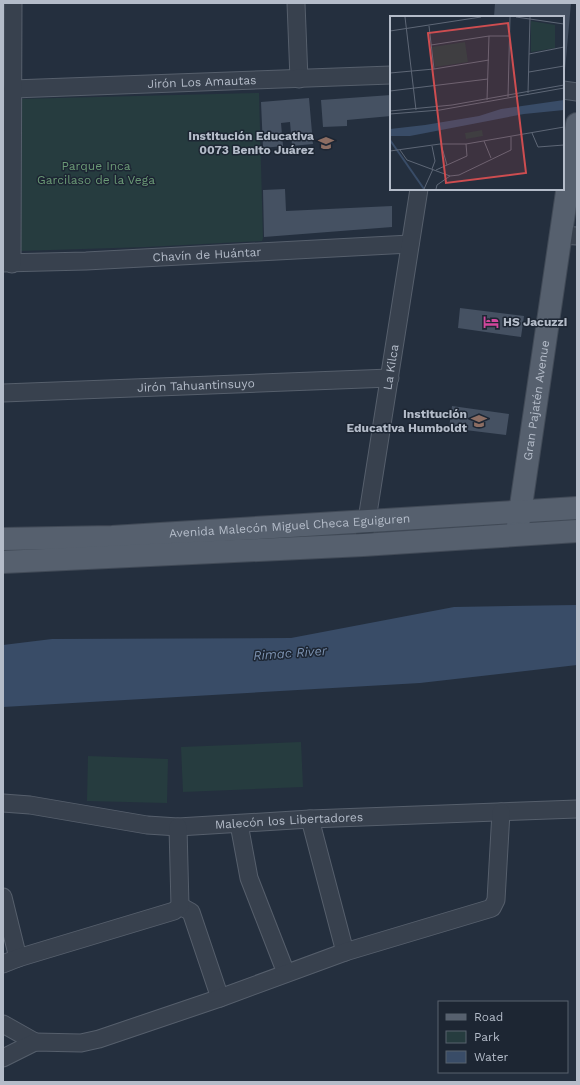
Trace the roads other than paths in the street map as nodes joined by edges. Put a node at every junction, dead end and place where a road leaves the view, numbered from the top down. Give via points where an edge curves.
1 (13, 3) edge
2 (296, 3) edge
3 (390, 75) edge
4 (299, 79) junction
5 (13, 89) junction
6 (564, 90) edge
7 (577, 92) edge
8 (577, 124) edge
9 (419, 190) edge
10 (569, 236) edge
11 (410, 244) junction
12 (8, 264) edge
13 (390, 378) junction
14 (3, 392) edge
15 (577, 508) edge
16 (520, 513) junction
17 (367, 522) junction
18 (577, 531) edge
19 (517, 535) junction
20 (3, 539) edge
21 (363, 545) junction
22 (3, 562) edge
23 (3, 803) edge
24 (577, 809) edge
25 (501, 812) junction
26 (310, 820) junction
27 (239, 824) junction
28 (178, 827) junction
29 (3, 897) edge
30 (180, 906) junction
31 (344, 952) junction
32 (11, 961) edge
33 (286, 973) junction
34 (220, 998) junction
35 (3, 1024) edge
36 (35, 1042) junction
37 (3, 1058) edge

1 - 5 street
2 - 4 street
3 - 4 street, Jirón Los Amautas
4 - 5 street, Jirón Los Amautas
5 - 12 street
6 - 7 street
8 - 10 main road, Gran Pajatén Avenue
9 - 11 street, La Kilca
10 - 16 main road, Gran Pajatén Avenue
11 - 12 street, Chavín de Huántar
11 - 13 street, La Kilca
13 - 14 street, Jirón Tahuantinsuyo
13 - 17 street, La Kilca
15 - 16 main road, Avenida Malecón Miguel Checa Eguiguren
16 - 17 main road, Avenida Malecón Miguel Checa Eguiguren
16 - 19 main road, Gran Pajatén Avenue
17 - 20 main road, Avenida Malecón Miguel Checa Eguiguren via 112,537
17 - 21 street, La Kilca
18 - 19 main road, Avenida Malecón Miguel Checa Eguiguren
19 - 21 main road, Avenida Malecón Miguel Checa Eguiguren
21 - 22 main road, Avenida Malecón Miguel Checa Eguiguren
23 - 28 street, Malecón los Libertadores via 30,805 147,825
24 - 25 street, Malecón los Libertadores
25 - 26 street, Malecón los Libertadores
25 - 31 street via 496,900 492,908
26 - 27 street, Malecón los Libertadores
26 - 31 street
27 - 28 street, Malecón los Libertadores
27 - 33 street via 249,878
28 - 30 street
29 - 32 street
30 - 32 street via 174,911
30 - 34 street via 191,912
31 - 33 street
33 - 34 street
34 - 36 street via 99,1039 81,1043
35 - 36 street
36 - 37 street

